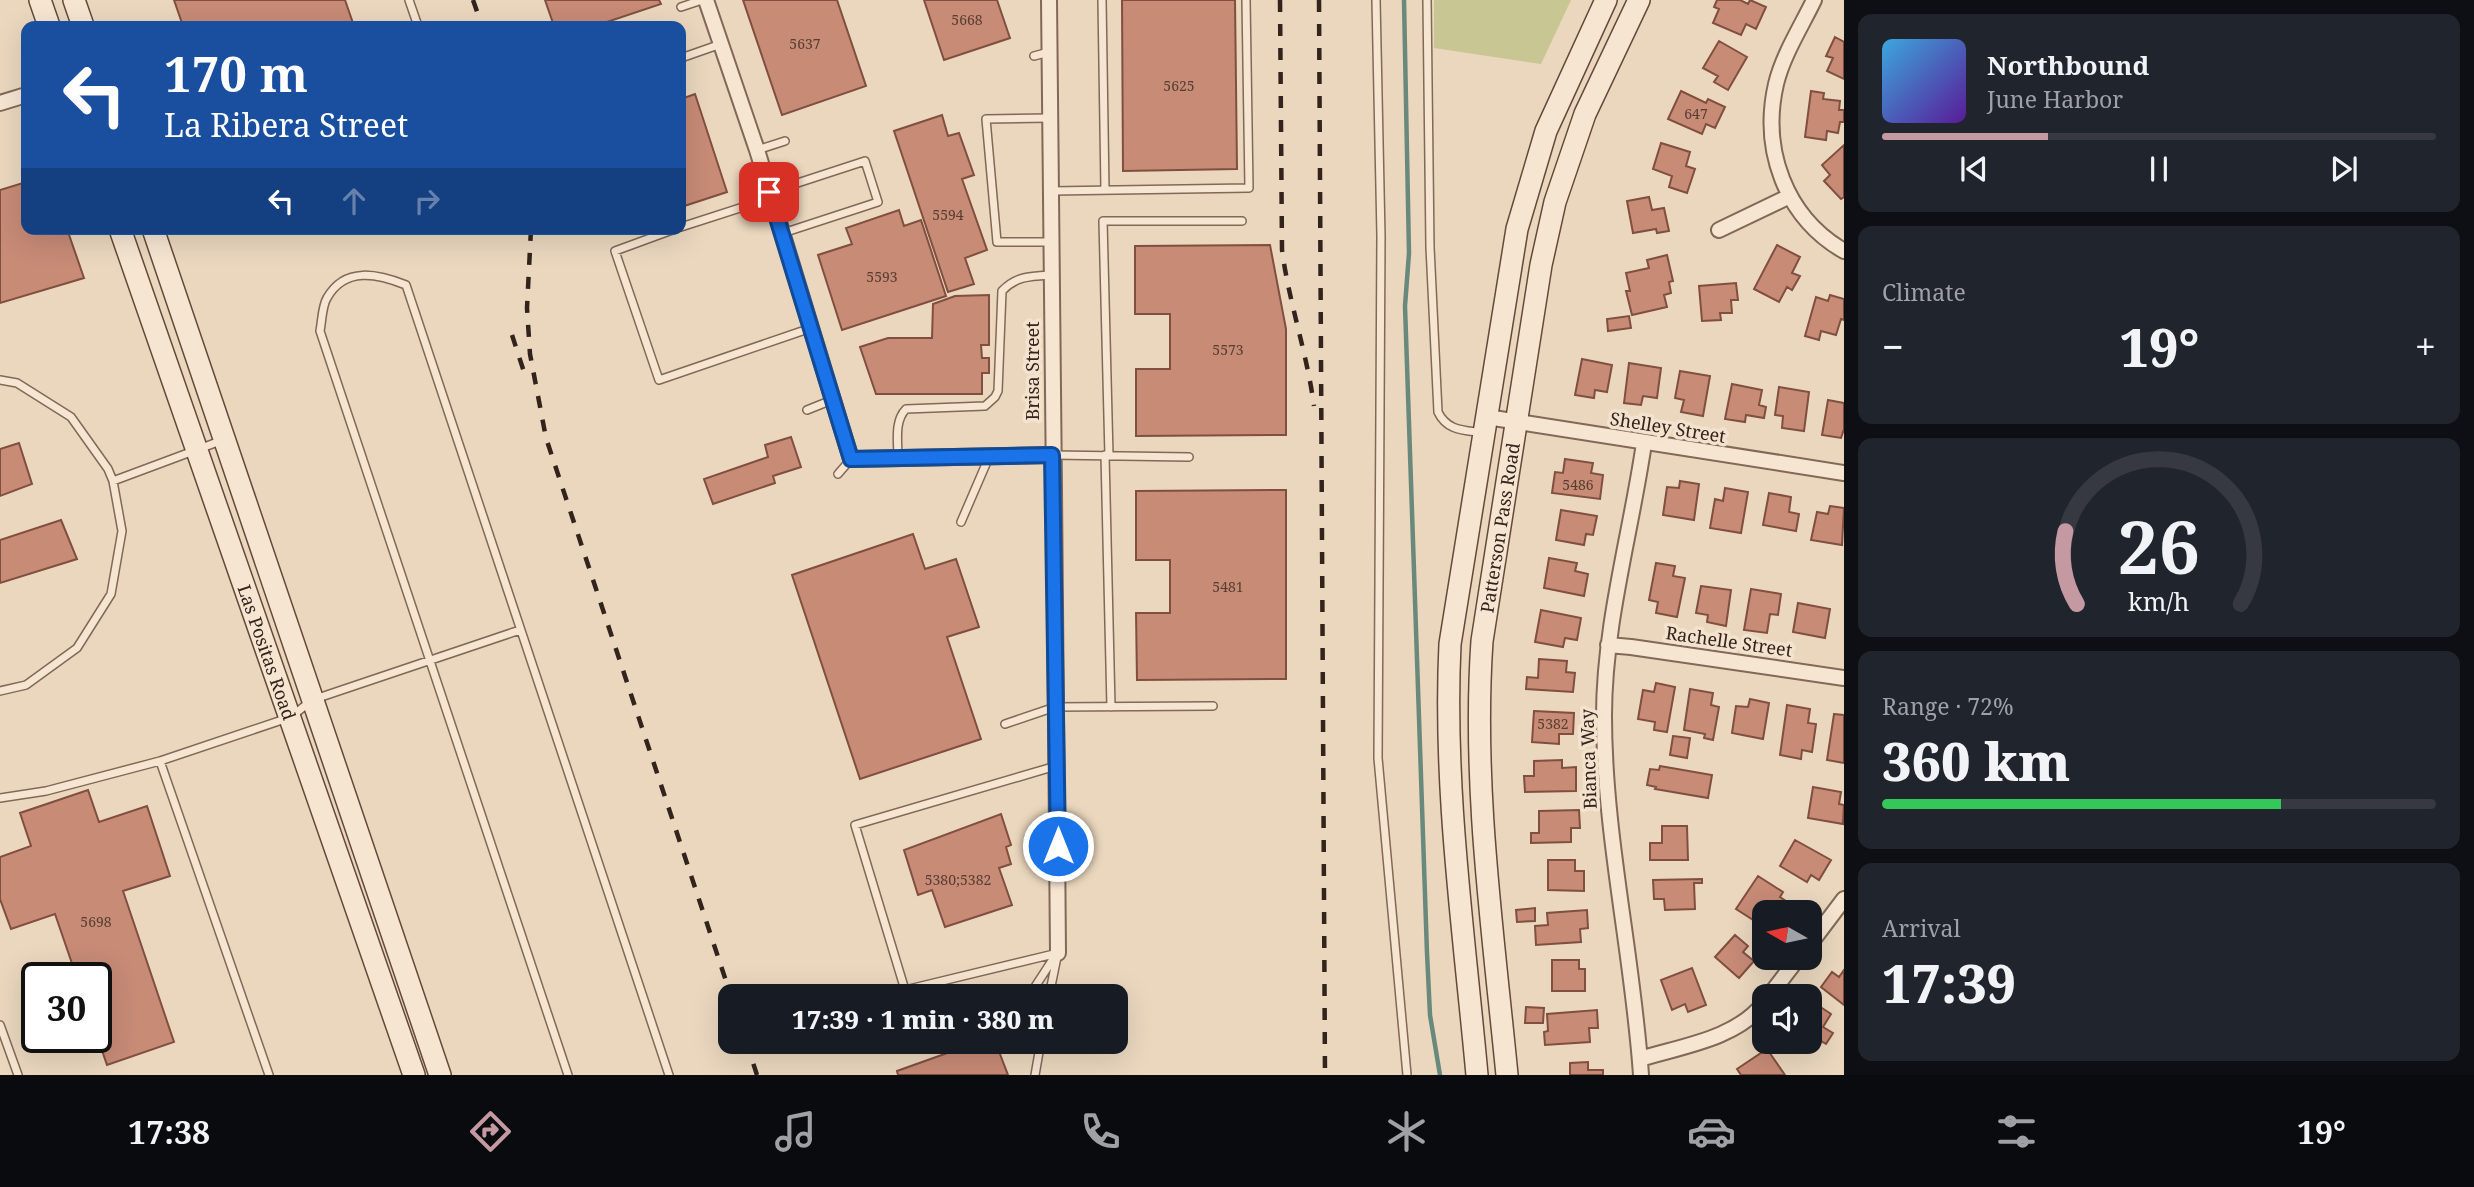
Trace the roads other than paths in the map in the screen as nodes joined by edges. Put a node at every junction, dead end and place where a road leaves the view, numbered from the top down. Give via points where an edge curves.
1 (40, 0) edge
2 (74, 0) edge
3 (409, 0) edge
4 (704, 0) edge
5 (1049, 0) edge
6 (1102, 0) edge
7 (1246, 0) edge
8 (1376, 0) edge
9 (1427, 0) edge
10 (1606, 0) edge
11 (1639, 0) edge
12 (1814, 0) edge
13 (681, 7) dead end
14 (47, 21) edge
15 (81, 21) edge
16 (416, 21) edge
17 (721, 44) junction
18 (1049, 52) junction
19 (686, 56) edge
20 (1034, 56) dead end
21 (21, 97) edge
22 (0, 103) edge
23 (1050, 118) junction
24 (785, 141) dead end
25 (757, 150) junction
26 (1105, 190) junction
27 (1050, 191) junction
28 (770, 195) junction
29 (1788, 197) junction
30 (1242, 221) dead end
31 (686, 225) edge
32 (1719, 230) dead end
33 (782, 233) junction
34 (122, 235) edge
35 (155, 235) edge
36 (658, 235) edge
37 (1051, 242) junction
38 (1844, 251) edge
39 (1051, 275) junction
40 (811, 328) junction
41 (0, 380) edge
42 (832, 400) junction
43 (807, 410) dead end
44 (1515, 421) junction
45 (1485, 425) junction
46 (225, 440) junction
47 (1644, 443) junction
48 (198, 451) junction
49 (1052, 455) junction
50 (1107, 455) junction
51 (989, 456) junction
52 (1189, 457) dead end
53 (898, 458) junction
54 (851, 459) junction
55 (1844, 473) edge
56 (838, 474) dead end
57 (113, 481) junction
58 (961, 522) dead end
59 (520, 629) junction
60 (1608, 645) junction
61 (431, 660) junction
62 (1844, 678) edge
63 (0, 691) edge
64 (312, 701) junction
65 (1213, 706) dead end
66 (1055, 707) junction
67 (1111, 707) junction
68 (291, 717) junction
69 (1005, 724) dead end
70 (160, 761) junction
71 (1058, 766) junction
72 (0, 798) edge
73 (1844, 899) edge
74 (1822, 928) edge
75 (1058, 953) junction
76 (1789, 970) edge
77 (1037, 984) edge
78 (1052, 984) edge
79 (1778, 984) edge
80 (1752, 1017) edge
81 (0, 1025) edge
82 (1039, 1054) edge
83 (1640, 1059) junction
84 (18, 1075) edge
85 (269, 1075) edge
86 (414, 1075) edge
87 (440, 1075) edge
88 (568, 1075) edge
89 (669, 1075) edge
90 (1035, 1075) edge
91 (1407, 1075) edge
92 (1477, 1075) edge
93 (1507, 1075) edge
94 (1641, 1075) edge

1 - 14 main road
2 - 15 main road
3 - 16 lane
4 - 13 lane
4 - 17 street
5 - 18 street, Brisa Street
6 - 26 lane
7 - 26 lane via 1249,188
8 - 91 lane via 1381,236 1378,758
9 - 45 lane via 1430,247 1438,412 1453,429
10 - 45 main road, Patterson Pass Road via 1557,103 1525,195
11 - 44 main road, Patterson Pass Road via 1589,105 1564,172 1541,265
12 - 29 street via 1781,67 1772,109 1774,145
17 - 19 lane
17 - 25 street
18 - 20 lane
18 - 23 street, Brisa Street
21 - 22 street
23 - 27 street, Brisa Street
23 - 37 lane via 986,119 997,242
24 - 25 lane
25 - 28 street
26 - 27 lane
27 - 37 street, Brisa Street
28 - 31 lane
28 - 33 street
28 - 33 lane via 865,161 878,202
29 - 32 street
29 - 38 street via 1812,229
30 - 50 lane via 1103,221
33 - 40 street
34 - 48 main road, Las Positas Road
35 - 46 main road, Las Positas Road
36 - 40 lane via 615,251 659,380
37 - 39 street, Brisa Street
39 - 49 street, Brisa Street
39 - 53 lane via 1024,276 1002,291 995,397 985,405 906,409 898,424
40 - 42 street
41 - 57 lane via 17,383 71,417
42 - 43 lane
42 - 54 street
44 - 45 street, Shelley Street
44 - 47 street, Shelley Street
44 - 93 main road, Patterson Pass Road via 1482,640 1479,700 1481,794
45 - 92 main road, Patterson Pass Road via 1450,644 1447,706 1448,762
46 - 48 lane
46 - 64 main road, Las Positas Road
47 - 55 street, Shelley Street
47 - 60 street, Bianca Way
48 - 57 lane
48 - 68 main road, Las Positas Road
49 - 50 lane
49 - 51 street
49 - 66 street, Brisa Street
50 - 52 lane
50 - 67 lane
51 - 53 street
51 - 58 lane
53 - 54 street
54 - 56 lane
57 - 63 lane via 122,531 111,594 78,648 26,685
59 - 61 lane
59 - 61 lane via 406,285 359,273 341,281 326,299 320,331
59 - 89 lane
60 - 62 street, Rachelle Street
60 - 83 street, Bianca Way via 1606,787
61 - 64 lane
61 - 88 lane
64 - 68 lane
64 - 87 main road, Las Positas Road
65 - 67 lane
66 - 67 lane
66 - 69 lane
66 - 71 street, Brisa Street
68 - 70 lane
68 - 86 main road, Las Positas Road
70 - 72 lane via 46,791
70 - 85 lane
71 - 75 street, Brisa Street
71 - 75 lane via 855,825 905,990
73 - 74 street
75 - 77 lane
75 - 78 lane
76 - 79 street
80 - 83 street via 1721,1034
81 - 84 lane
82 - 90 lane
83 - 94 street, Bianca Way

